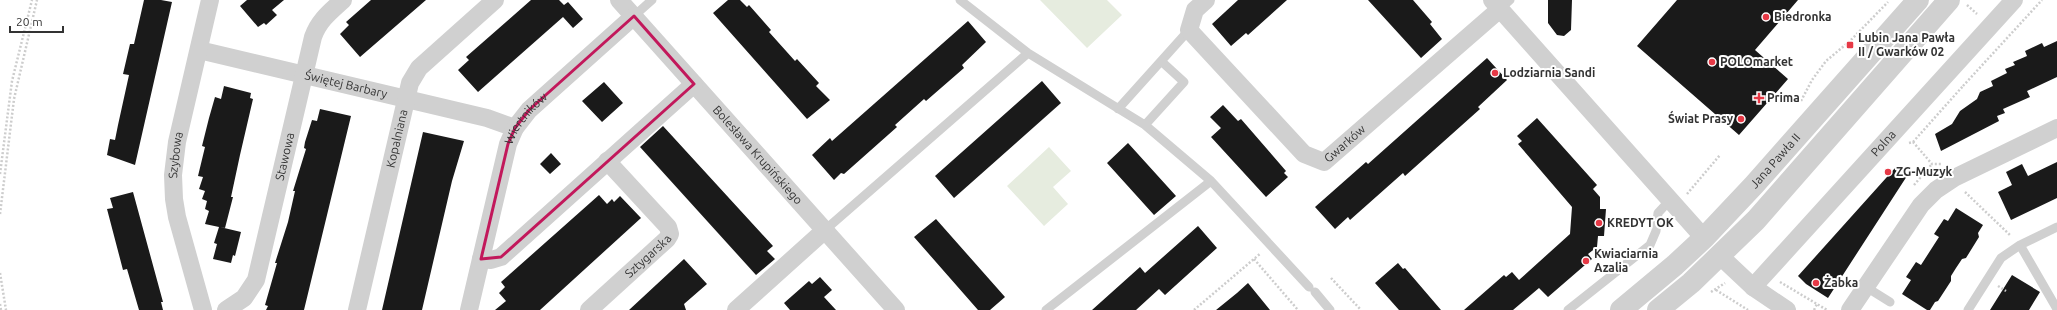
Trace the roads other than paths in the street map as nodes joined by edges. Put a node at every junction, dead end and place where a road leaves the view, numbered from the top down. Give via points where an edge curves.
1 (210, 0) edge
2 (343, 0) edge
3 (496, 0) edge
4 (619, 0) edge
5 (652, 0) edge
6 (960, 0) edge
7 (1206, 0) edge
8 (1918, 0) edge
9 (1949, 0) edge
10 (2014, 0) edge
11 (1501, 3) edge
12 (634, 16) junction
13 (1189, 30) junction
14 (199, 50) junction
15 (1028, 53) junction
16 (1161, 61) junction
17 (304, 75) junction
18 (694, 84) junction
19 (406, 98) junction
20 (1118, 109) junction
21 (1145, 126) junction
22 (515, 128) junction
23 (2057, 128) edge
24 (607, 161) junction
25 (1211, 181) junction
26 (1678, 197) junction
27 (2057, 226) edge
28 (825, 230) junction
29 (1704, 238) junction
30 (2020, 245) junction
31 (1720, 256) junction
32 (481, 259) junction
33 (1753, 287) junction
34 (1866, 287) junction
35 (1890, 302) dead end
36 (888, 307) edge
37 (2057, 309) edge
38 (203, 310) edge
39 (226, 310) edge
40 (357, 310) edge
41 (469, 310) edge
42 (589, 310) edge
43 (736, 310) edge
44 (1046, 310) edge
45 (1330, 310) edge
46 (1568, 310) edge
47 (1621, 310) edge
48 (1658, 310) edge
49 (1787, 310) edge
50 (1850, 310) edge
51 (1968, 310) edge

1 - 14 street, Szybowa
2 - 17 street, Stawowa via 325,16 316,29
3 - 19 street, Kopalniana via 419,68 410,83
4 - 12 street, Bolesława Krupińskiego
5 - 12 lane
6 - 15 lane
7 - 13 street via 1195,10
8 - 29 street, Jana Pawła II
9 - 31 street, Jana Pawła II via 1768,207
10 - 33 street, Polna
11 - 13 street, Gwarków via 1324,162 1304,154
11 - 26 street, Gwarków
12 - 18 street, Bolesława Krupińskiego
12 - 22 street, Wiertników via 529,110
13 - 16 lane
14 - 17 street, Świętej Barbary
14 - 38 street, Szybowa via 177,142 173,180 177,217
15 - 20 lane
15 - 28 lane
16 - 20 lane
16 - 21 lane via 1184,82
17 - 19 street, Świętej Barbary
17 - 39 street, Stawowa via 256,280 244,298
18 - 24 street
18 - 28 street, Bolesława Krupińskiego
19 - 22 street, Świętej Barbary via 492,119
19 - 40 street, Kopalniana
20 - 21 lane
21 - 25 lane
22 - 32 street, Wiertników via 508,144
23 - 34 street via 1954,178 1936,190 1921,205
24 - 32 street via 501,257
24 - 42 street, Sztygarska via 669,229 670,234
25 - 44 lane
25 - 45 lane
26 - 29 street, Gwarków
26 - 46 lane via 1658,213 1656,230 1650,245
27 - 30 lane
28 - 36 street, Bolesława Krupińskiego
28 - 43 street
29 - 31 street
29 - 47 street, Jana Pawła II
30 - 37 lane
30 - 51 lane via 2001,258
31 - 33 street
31 - 48 street, Jana Pawła II
32 - 41 street, Wiertników
33 - 49 street
34 - 35 lane
34 - 50 street

